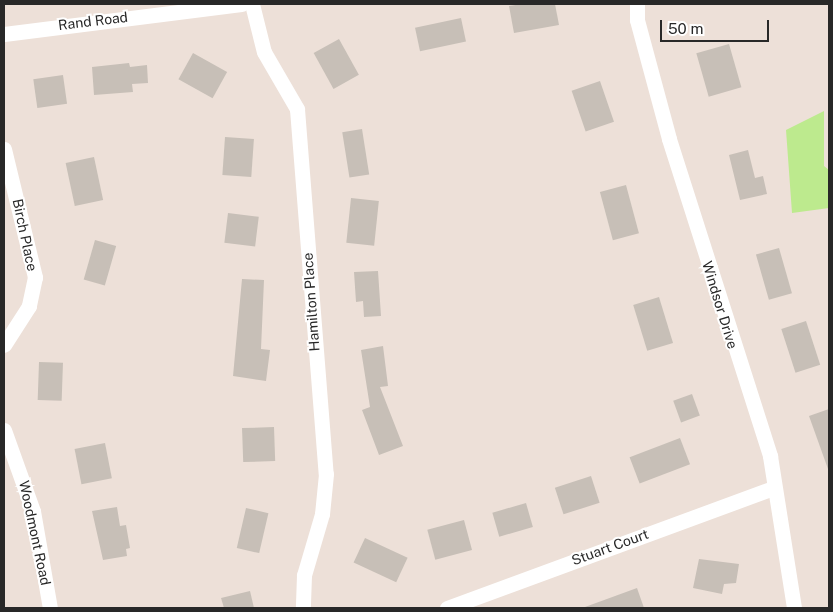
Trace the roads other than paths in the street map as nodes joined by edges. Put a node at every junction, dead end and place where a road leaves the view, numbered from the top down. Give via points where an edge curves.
1 (241, 4) edge
2 (252, 4) edge
3 (637, 4) edge
4 (4, 34) edge
5 (4, 148) edge
6 (4, 344) edge
7 (4, 430) edge
8 (773, 488) junction
9 (50, 608) edge
10 (303, 608) edge
11 (447, 608) edge
12 (794, 608) edge

1 - 4 street, Rand Road
2 - 10 street, Hamilton Place via 264,52 297,109 326,474 322,514 304,575
3 - 8 street, Windsor Drive via 637,20 669,139 770,456
5 - 6 street, Birch Place via 34,277 29,306
7 - 9 street, Woodmont Road via 19,463 33,511
8 - 11 street, Stuart Court
8 - 12 street, Windsor Drive

